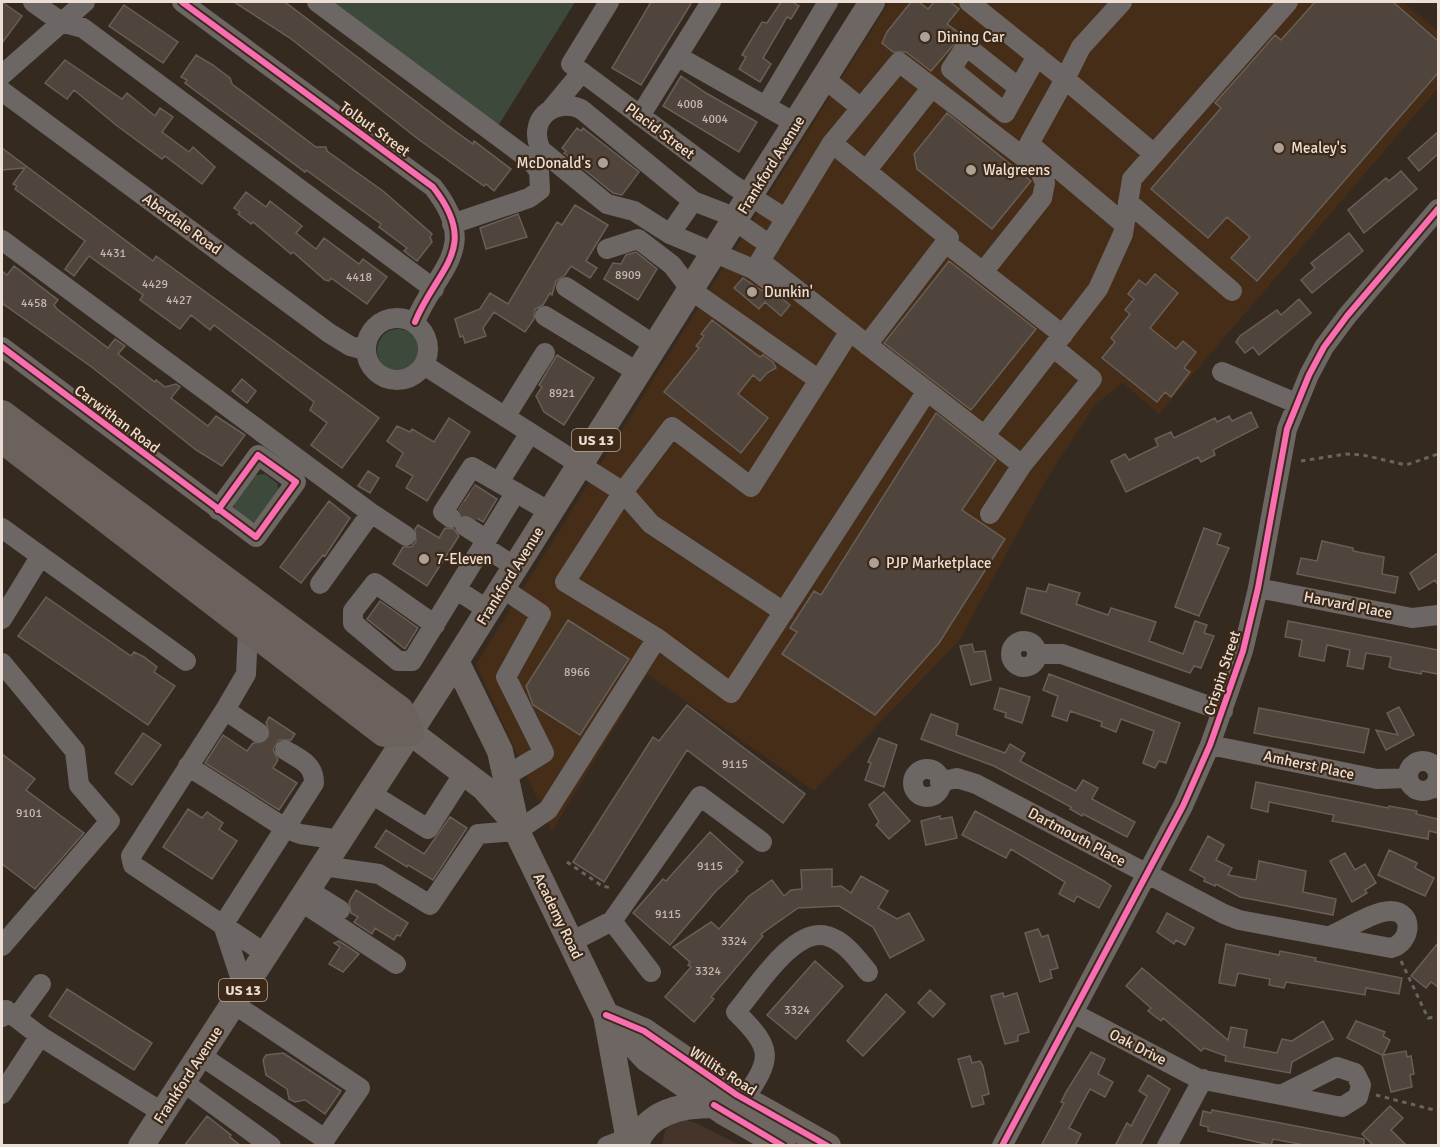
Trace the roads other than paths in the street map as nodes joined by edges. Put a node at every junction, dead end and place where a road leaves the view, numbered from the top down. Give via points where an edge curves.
1 (33, 2) edge
2 (85, 2) edge
3 (182, 2) edge
4 (317, 2) edge
5 (609, 2) edge
6 (711, 2) edge
7 (828, 2) edge
8 (872, 2) edge
9 (969, 2) edge
10 (982, 2) edge
11 (1122, 2) edge
12 (1288, 2) edge
13 (991, 19) junction
14 (61, 22) junction
15 (677, 56) junction
16 (1037, 56) junction
17 (576, 68) junction
18 (2, 75) edge
19 (825, 79) junction
20 (1065, 79) junction
21 (932, 87) junction
22 (1019, 88) dead end
23 (2, 91) edge
24 (770, 99) dead end
25 (552, 108) junction
26 (861, 108) junction
27 (640, 116) junction
28 (797, 124) junction
29 (832, 143) junction
30 (1154, 154) junction
31 (867, 171) junction
32 (751, 196) junction
33 (693, 201) junction
34 (1128, 202) junction
35 (1438, 209) edge
36 (786, 219) junction
37 (736, 220) junction
38 (453, 224) junction
39 (1124, 224) junction
40 (670, 234) junction
41 (2, 240) edge
42 (945, 243) junction
43 (770, 245) junction
44 (607, 249) dead end
45 (715, 252) junction
46 (983, 272) junction
47 (566, 287) dead end
48 (434, 289) junction
49 (691, 290) junction
50 (1232, 291) dead end
51 (544, 316) dead end
52 (832, 317) junction
53 (415, 322) junction
54 (850, 331) junction
55 (1058, 341) junction
56 (867, 345) junction
57 (656, 346) junction
58 (2, 347) edge
59 (365, 350) junction
60 (545, 353) dead end
61 (424, 365) junction
62 (1222, 372) dead end
63 (639, 373) junction
64 (819, 380) junction
65 (927, 391) junction
66 (1296, 403) junction
67 (2, 414) edge
68 (505, 417) junction
69 (530, 433) junction
70 (985, 435) junction
71 (2, 439) edge
72 (580, 465) junction
73 (1023, 465) junction
74 (314, 471) junction
75 (296, 482) junction
76 (498, 486) junction
77 (622, 492) junction
78 (218, 510) junction
79 (550, 512) junction
80 (371, 513) junction
81 (990, 514) dead end
82 (2, 528) edge
83 (406, 536) dead end
84 (485, 543) junction
85 (40, 557) junction
86 (509, 577) junction
87 (320, 584) dead end
88 (1258, 588) junction
89 (457, 590) junction
90 (488, 610) junction
91 (784, 612) junction
92 (1438, 615) edge
93 (2, 619) edge
94 (435, 625) dead end
95 (248, 630) junction
96 (657, 638) junction
97 (1038, 654) dead end
98 (186, 661) dead end
99 (456, 661) junction
100 (2, 663) edge
101 (225, 710) junction
102 (1223, 711) junction
103 (410, 732) junction
104 (259, 733) tunnel mouth
105 (1210, 745) junction
106 (285, 750) tunnel mouth
107 (188, 766) junction
108 (464, 773) junction
109 (506, 776) junction
110 (1408, 778) junction
111 (940, 782) dead end
112 (370, 793) junction
113 (1432, 795) edge
114 (285, 828) junction
115 (517, 831) junction
116 (340, 840) junction
117 (762, 842) dead end
118 (323, 866) junction
119 (1148, 874) junction
120 (304, 896) junction
121 (340, 910) dead end
122 (612, 921) junction
123 (223, 925) junction
124 (1330, 936) junction
125 (571, 942) junction
126 (2, 946) edge
127 (266, 954) junction
128 (396, 964) dead end
129 (651, 972) dead end
130 (868, 972) dead end
131 (41, 984) dead end
132 (239, 996) junction
133 (7, 1012) edge
134 (1072, 1013) junction
135 (606, 1016) junction
136 (40, 1036) junction
137 (200, 1055) junction
138 (1203, 1079) junction
139 (183, 1082) junction
140 (2, 1094) edge
141 (1283, 1094) junction
142 (744, 1099) junction
143 (714, 1105) junction
144 (163, 1113) junction
145 (625, 1144) edge
146 (141, 1146) edge
147 (271, 1146) edge
148 (783, 1146) edge
149 (828, 1146) edge
150 (1002, 1146) edge
151 (1167, 1146) edge

1 - 14 street
2 - 14 street
3 - 38 street, Tolbut Street via 433,187
4 - 38 street via 530,160 539,171 540,190 529,198
5 - 17 street
6 - 15 street
7 - 24 street
8 - 19 main road, Frankford Avenue / US 13
9 - 13 street
10 - 13 street
11 - 20 street via 1082,47
12 - 30 street
13 - 16 street
14 - 18 street
14 - 48 street via 82,28
15 - 27 street
15 - 28 street
16 - 20 street
16 - 22 street
17 - 25 street
17 - 27 street, Placid Street
19 - 26 street
19 - 28 main road, Frankford Avenue / US 13
20 - 30 street
20 - 39 street via 1029,144
21 - 26 street via 899,62
21 - 31 street
21 - 46 street via 1043,176 1045,191 1038,204
23 - 59 street, Aberdale Road via 329,333
25 - 33 street via 562,105 581,109
25 - 40 street via 538,121 537,141 541,150 607,204 634,211
26 - 29 street
27 - 32 street, Placid Street
28 - 32 main road, Frankford Avenue / US 13
29 - 31 street
29 - 36 street
30 - 34 street via 1132,179
31 - 42 street via 949,238
32 - 36 street, Placid Street
32 - 37 main road, Frankford Avenue / US 13
33 - 37 street
33 - 40 street
34 - 39 street
34 - 50 street
35 - 66 street, Crispin Street via 1324,347
36 - 43 street
37 - 43 street
37 - 45 main road, Frankford Avenue / US 13
38 - 48 street, Tolbut Street via 454,245 448,266
39 - 55 street via 1098,289
40 - 45 street
41 - 74 street
42 - 46 street
42 - 56 street
43 - 52 street via 760,261
44 - 49 street via 638,239 672,265
45 - 49 main road, Frankford Avenue / US 13
45 - 52 street via 753,268 805,310
46 - 55 street
47 - 57 street
48 - 53 street, Tolbut Street
49 - 57 main road, Frankford Avenue / US 13
49 - 64 street
51 - 63 street
52 - 54 street
53 - 59 street via 398,317 381,321 369,333
53 - 61 street via 428,342 429,354
54 - 56 street
54 - 64 street
55 - 70 street
55 - 73 street via 1092,379
56 - 65 street
57 - 63 main road, Frankford Avenue / US 13
58 - 78 street, Carwithan Road
59 - 61 street via 374,371 395,380 416,374
60 - 68 street
61 - 68 street
62 - 66 street
63 - 72 main road, Frankford Avenue / US 13
64 - 77 street via 751,487 672,427
65 - 70 street
65 - 91 street
66 - 88 street, Crispin Street via 1282,449
67 - 103 highway via 400,710
68 - 69 street
69 - 72 street
69 - 76 street
70 - 73 street
71 - 95 highway
72 - 77 street
72 - 79 main road, Frankford Avenue / US 13
73 - 81 street
74 - 75 street
74 - 80 street
75 - 78 street via 258,455
75 - 78 street, Carwithan Road via 256,537
76 - 79 street
76 - 84 street
76 - 84 street via 472,467 443,512
77 - 91 street via 651,524
77 - 96 street via 566,582
79 - 86 main road, Frankford Avenue / US 13
80 - 83 street
80 - 87 street
82 - 85 street
84 - 86 street
84 - 89 street
85 - 93 street
85 - 98 street
86 - 90 main road, Frankford Avenue / US 13
86 - 109 street via 541,614 506,677 544,753
88 - 92 street, Harvard Place via 1412,618
88 - 102 street, Crispin Street
89 - 90 street
89 - 94 street
90 - 99 main road, Frankford Avenue / US 13
91 - 96 street via 731,693
95 - 101 street via 246,674
95 - 103 highway via 384,733
96 - 115 street via 548,810
97 - 102 street via 1062,654
99 - 103 main road, Frankford Avenue / US 13
99 - 109 main road via 500,751
100 - 126 street via 75,751 79,785 110,821
101 - 104 street
101 - 107 street
102 - 105 street, Crispin Street
103 - 108 main road, Academy Road
103 - 112 main road, Frankford Avenue / US 13
105 - 110 street, Amherst Place via 1377,779
105 - 119 street, Crispin Street
106 - 114 street via 308,764 314,773 314,783
107 - 114 street
107 - 123 street via 131,856 133,865
108 - 112 street via 428,829
108 - 115 main road, Academy Road via 503,806
109 - 115 main road
110 - 113 street via 1414,788
110 - 113 street via 1415,764 1432,764 1437,780 1430,789
111 - 119 street, Dartmouth Place via 957,778 976,784
112 - 116 main road, Frankford Avenue / US 13
114 - 116 street
114 - 123 street
115 - 118 street via 478,834 430,905 379,874
115 - 125 main road, Academy Road
116 - 118 main road, Frankford Avenue / US 13
117 - 122 street via 700,796
118 - 120 main road, Frankford Avenue / US 13
119 - 124 street, Dartmouth Place via 1239,920
119 - 134 street, Crispin Street
120 - 121 street
120 - 127 main road, Frankford Avenue / US 13
120 - 128 street
122 - 125 street
122 - 129 street
123 - 127 street
123 - 132 street
124 - 124 street, Dartmouth Place via 1389,948 1402,943 1408,932 1406,920 1396,911 1384,911
125 - 135 main road, Academy Road
127 - 132 main road, Frankford Avenue / US 13
130 - 142 street via 849,950 826,935 814,934 793,945 736,1012 765,1048 764,1066
131 - 133 street
132 - 137 main road, Frankford Avenue / US 13
132 - 137 street via 360,1088 325,1139
133 - 136 street
134 - 138 street, Oak Drive
134 - 150 street, Crispin Street
135 - 142 main road, Willits Road via 644,1032
135 - 143 main road via 647,1059
135 - 145 main road, Academy Road
136 - 140 street
136 - 144 street
137 - 139 main road, Frankford Avenue / US 13
138 - 141 street, Oak Drive
138 - 151 street
139 - 144 main road, Frankford Avenue / US 13
139 - 147 street
141 - 141 street, Oak Drive via 1342,1107 1354,1102 1360,1091 1355,1073 1337,1067
142 - 149 main road, Willits Road
143 - 145 main road via 686,1106 665,1113
143 - 148 main road
144 - 146 main road, Frankford Avenue / US 13

